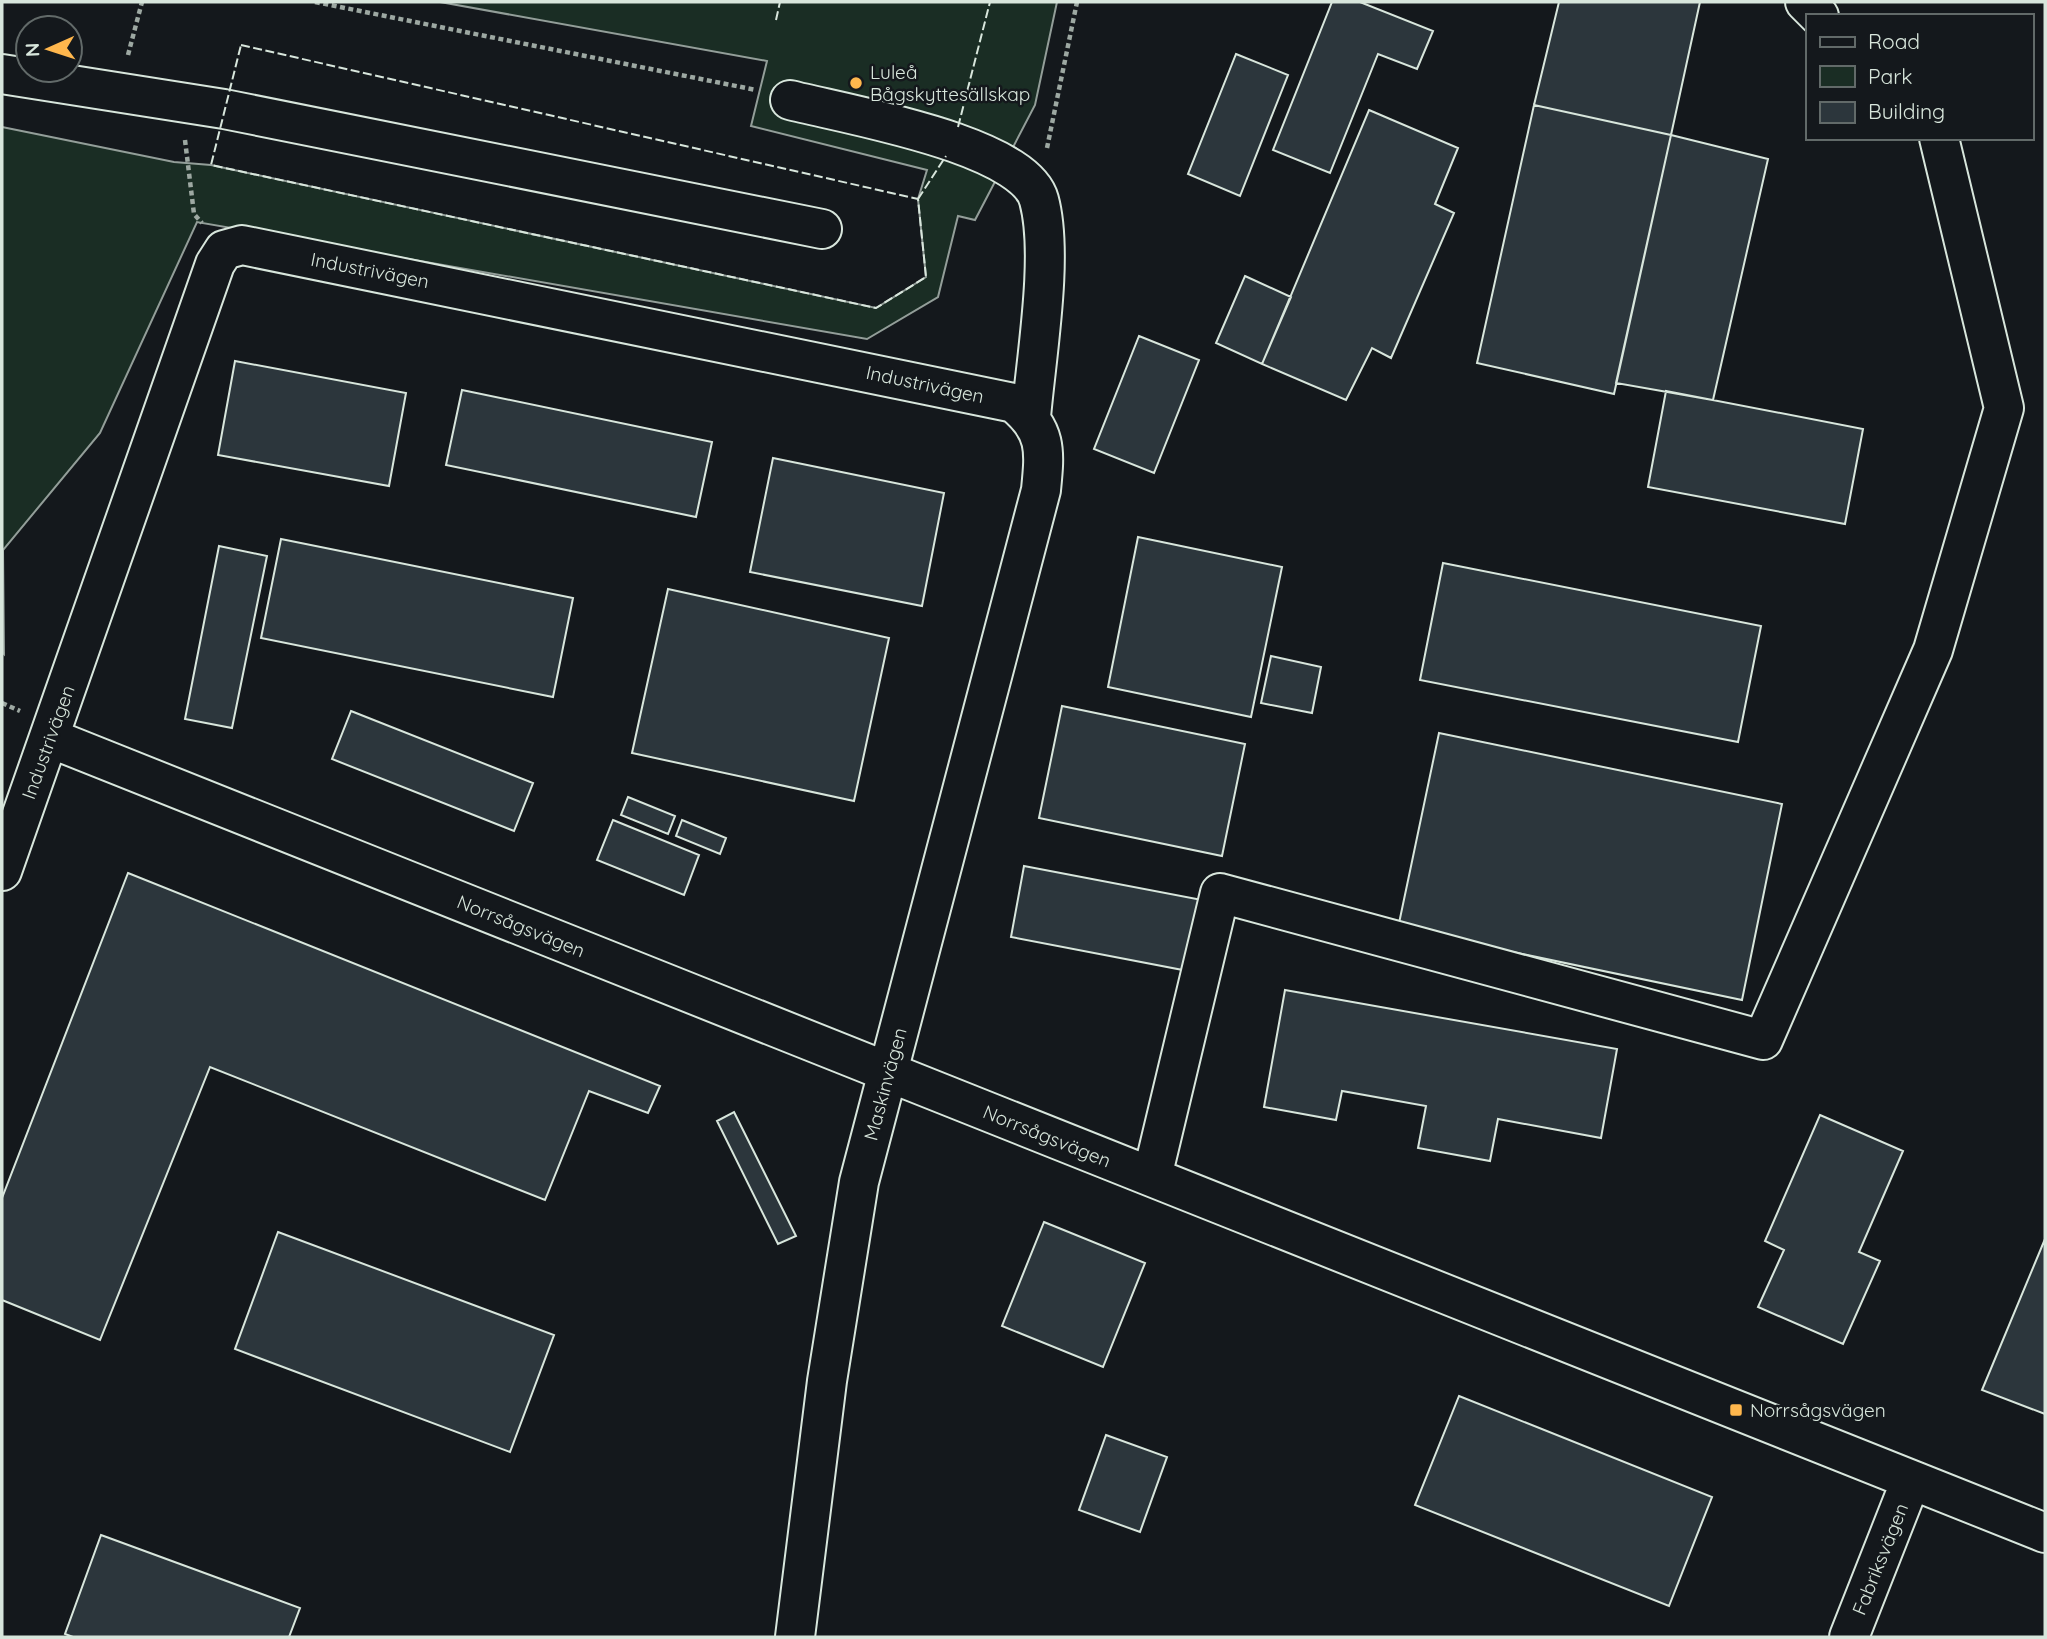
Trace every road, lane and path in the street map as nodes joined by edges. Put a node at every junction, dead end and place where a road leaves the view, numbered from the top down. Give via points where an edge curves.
1 (142, 2) edge
2 (315, 2) edge
3 (1077, 2) edge
4 (2, 74) edge
5 (119, 92) junction
6 (790, 100) joint
7 (177, 102) junction
8 (1939, 140) edge
9 (1039, 198) junction
10 (822, 229) dead end
11 (225, 250) junction
12 (1031, 417) junction
13 (50, 738) junction
14 (2, 871) edge
15 (888, 1072) junction
16 (1152, 1177) junction
17 (1911, 1480) junction
18 (2045, 1533) edge
19 (795, 1637) edge
20 (1849, 1637) edge

1 - 5 path
2 - 6 path via 737,85
3 - 9 path
4 - 5 street
5 - 7 street
6 - 9 street via 984,152 1024,175
7 - 10 street
7 - 11 path via 194,214
8 - 16 street via 2004,408 1933,650 1763,1040 1220,893
9 - 12 street via 1046,243
11 - 12 street, Industrivägen via 242,246 547,305 1014,403
11 - 13 street, Industrivägen via 215,264
12 - 15 street, Maskinvägen via 1045,451 1041,491
13 - 14 street, Industrivägen
13 - 15 street, Norrsågsvägen
15 - 16 street, Norrsågsvägen
15 - 19 street, Maskinvägen via 859,1182 827,1381
16 - 17 street, Norrsågsvägen
17 - 18 street, Norrsågsvägen
17 - 20 street, Fabriksvägen

